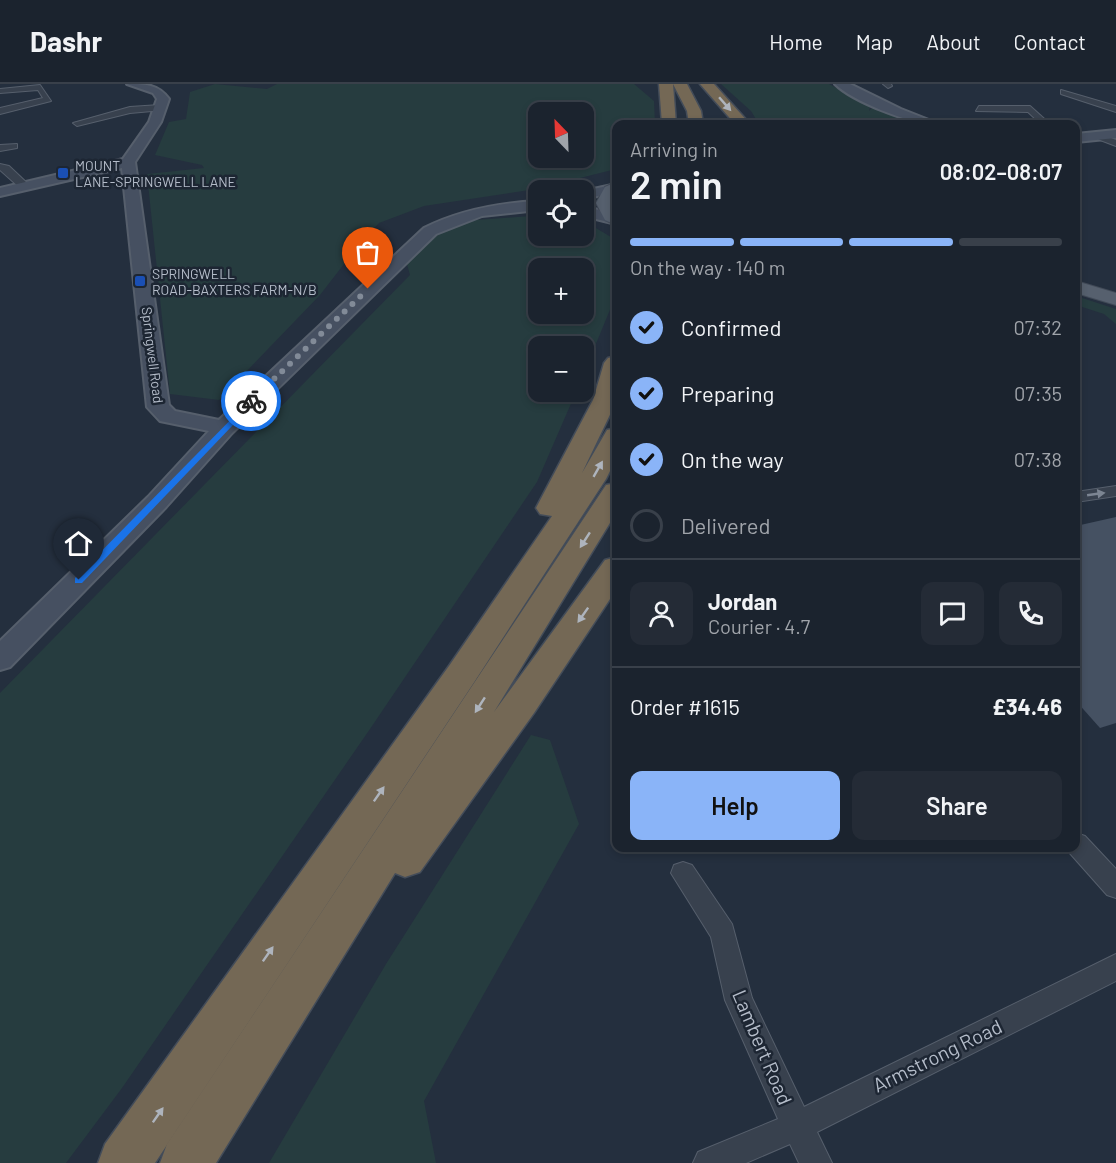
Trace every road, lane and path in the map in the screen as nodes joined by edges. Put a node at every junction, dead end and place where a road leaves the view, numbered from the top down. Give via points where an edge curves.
1 (133, 84) edge
2 (666, 84) edge
3 (680, 84) edge
4 (694, 84) edge
5 (707, 84) edge
6 (841, 84) edge
7 (153, 86) edge
8 (0, 91) edge
9 (1064, 92) dead end
10 (1020, 99) dead end
11 (972, 100) dead end
12 (160, 108) junction
13 (1030, 109) junction
14 (1116, 109) edge
15 (0, 111) edge
16 (669, 120) edge
17 (695, 120) edge
18 (709, 120) edge
19 (738, 120) edge
20 (921, 120) edge
21 (1042, 120) edge
22 (77, 123) dead end
23 (1116, 134) edge
24 (1098, 136) junction
25 (1080, 138) edge
26 (1116, 143) edge
27 (14, 146) dead end
28 (0, 148) edge
29 (128, 162) junction
30 (0, 167) edge
31 (23, 185) junction
32 (612, 188) edge
33 (612, 190) edge
34 (0, 192) edge
35 (594, 193) edge
36 (528, 200) edge
37 (528, 207) edge
38 (594, 214) edge
39 (612, 217) edge
40 (612, 219) edge
41 (1080, 279) edge
42 (1080, 288) edge
43 (1116, 289) edge
44 (1116, 298) edge
45 (354, 302) junction
46 (612, 376) edge
47 (224, 428) junction
48 (612, 443) edge
49 (1116, 491) edge
50 (1080, 496) edge
51 (612, 497) edge
52 (612, 573) edge
53 (0, 659) edge
54 (461, 675) junction
55 (1080, 847) edge
56 (683, 873) dead end
57 (1116, 887) edge
58 (1116, 967) edge
59 (237, 1085) junction
60 (797, 1126) junction
61 (124, 1163) edge
62 (186, 1163) edge
63 (709, 1163) edge
64 (816, 1163) edge

1 - 7 main road
2 - 16 highway
3 - 17 highway
4 - 18 highway
5 -> 19 highway
6 - 20 main road
7 - 12 main road via 163,99
8 - 15 street via 40,87 48,99
9 - 14 street
10 - 13 street
11 - 13 street via 981,112
12 - 22 street via 130,110
12 - 29 main road
13 - 21 street
23 - 24 main road
24 - 25 main road
24 - 26 street
27 - 28 street
29 - 31 main road
29 - 47 main road, Springwell Road via 158,407 168,416
30 - 31 street
31 - 34 main road
32 - 35 main road
33 - 39 main road via 603,204
36 - 45 main road via 470,207 423,224 402,240
37 - 45 main road via 488,211 446,222 430,231
38 - 40 main road
41 - 43 main road
42 - 44 main road
45 - 47 main road
46 - 54 highway via 588,436
47 - 53 main road via 157,502
54 -> 48 highway
50 -> 49 street
51 -> 59 highway
52 -> 59 highway via 521,703
61 -> 54 highway
55 - 57 street
56 - 60 street, Lambert Road via 723,933 739,1000
58 - 60 street, Armstrong Road
59 - 62 highway
60 - 63 street, Armstrong Road
60 - 64 street

